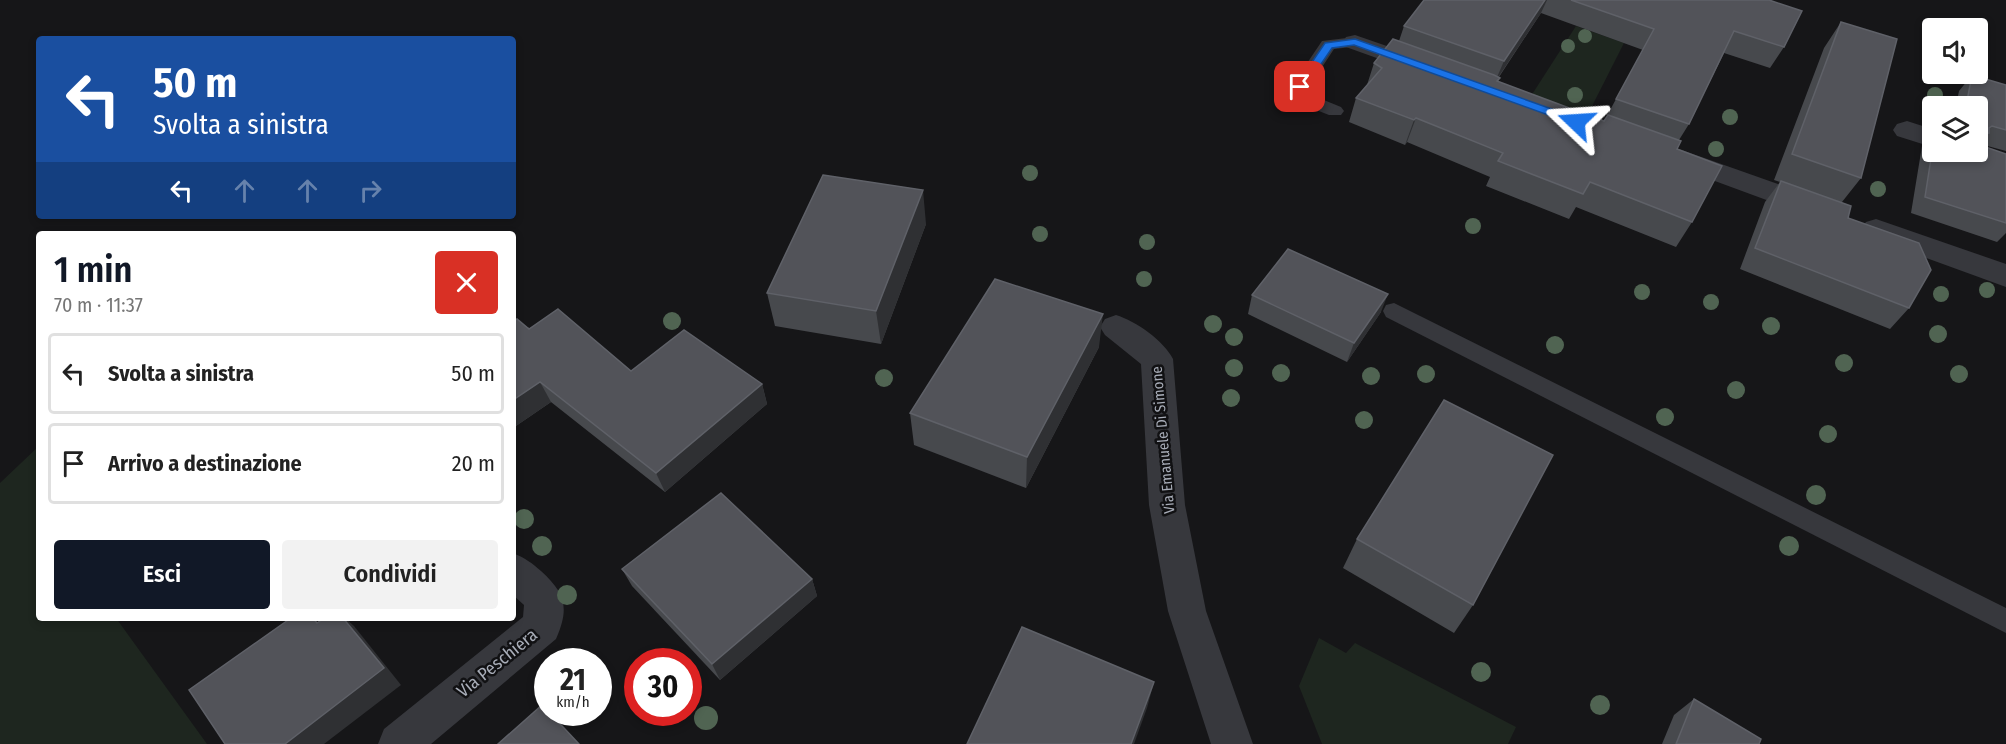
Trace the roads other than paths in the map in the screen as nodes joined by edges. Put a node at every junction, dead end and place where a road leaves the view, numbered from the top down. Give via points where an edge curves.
1 (1355, 42) joint
2 (1443, 74) edge
3 (1335, 111) dead end
4 (1907, 130) dead end
5 (1922, 135) edge
6 (1655, 150) edge
7 (2006, 276) edge
8 (1394, 311) dead end
9 (1116, 327) dead end
10 (516, 573) edge
11 (2006, 621) edge
12 (399, 744) edge
13 (1232, 744) edge

1 - 2 street
1 - 3 lane via 1329,45 1300,87 1307,100
4 - 5 street
6 - 7 street
8 - 11 lane
9 - 13 street, Via Emanuele Di Simone via 1157,359 1167,505 1187,611
10 - 12 street, Via Peschiera via 544,599 542,626

